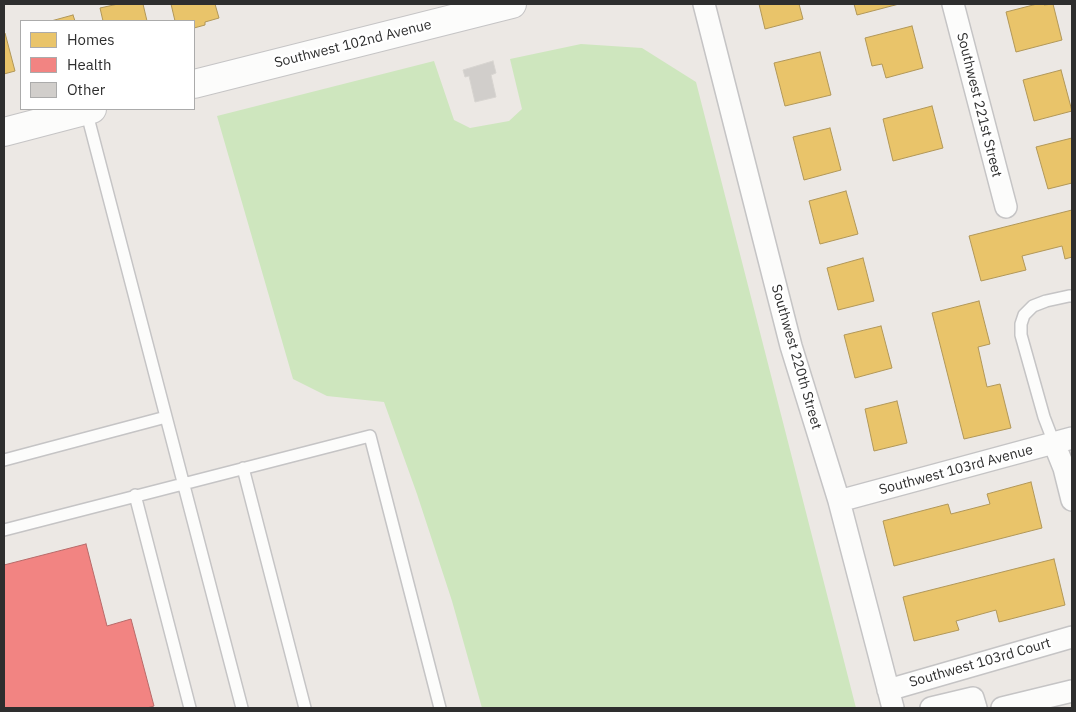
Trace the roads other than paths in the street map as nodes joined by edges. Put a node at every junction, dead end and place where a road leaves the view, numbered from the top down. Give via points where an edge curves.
1 (512, 4) edge
2 (704, 4) edge
3 (953, 4) edge
4 (440, 13) edge
5 (195, 84) edge
6 (85, 110) edge
7 (89, 110) edge
8 (4, 132) edge
9 (1006, 207) dead end
10 (1072, 296) edge
11 (166, 417) junction
12 (1063, 441) edge
13 (4, 460) edge
14 (244, 468) junction
15 (184, 483) junction
16 (135, 496) junction
17 (1072, 500) edge
18 (839, 501) junction
19 (4, 530) edge
20 (1072, 637) edge
21 (1072, 690) edge
22 (891, 699) edge
23 (974, 703) edge
24 (190, 708) edge
25 (242, 708) edge
26 (304, 708) edge
27 (440, 708) edge
28 (931, 708) edge
29 (1002, 708) edge

1 - 4 street, Southwest 102nd Avenue
2 - 18 street, Southwest 220th Street via 791,346
3 - 9 street, Southwest 221st Street
4 - 5 street, Southwest 102nd Avenue
6 - 8 street
7 - 11 lane
10 - 12 lane via 1033,306 1021,324 1021,335 1044,417
11 - 13 lane
11 - 15 lane
12 - 17 street via 1064,468
12 - 18 street, Southwest 103rd Avenue
14 - 15 lane
14 - 26 lane
14 - 27 lane via 370,436
15 - 16 lane
15 - 25 lane
16 - 19 lane
16 - 24 lane
18 - 22 street, Southwest 220th Street
20 - 22 street, Southwest 103rd Court
21 - 29 street
23 - 28 street

